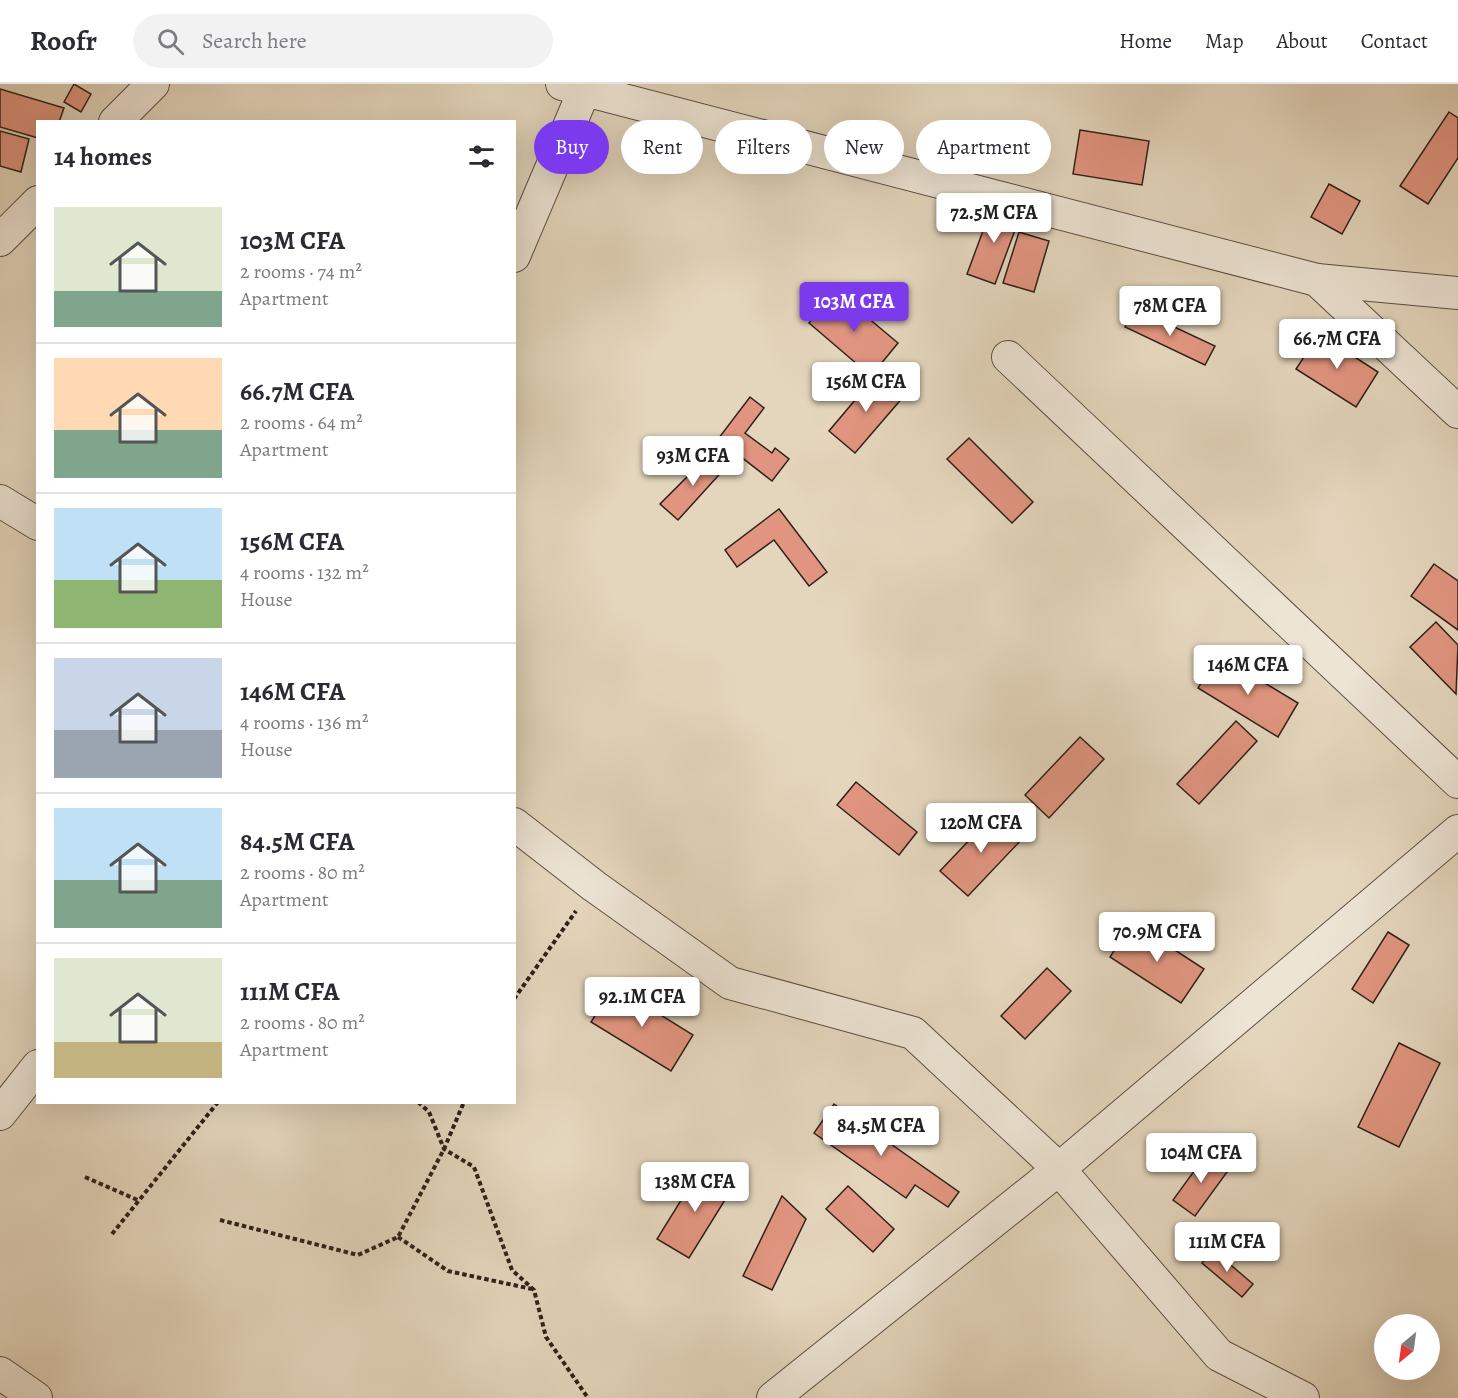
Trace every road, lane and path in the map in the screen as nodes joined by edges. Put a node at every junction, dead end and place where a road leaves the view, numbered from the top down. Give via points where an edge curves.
1 (153, 84) edge
2 (578, 86) edge
3 (118, 120) edge
4 (36, 204) edge
5 (0, 240) edge
6 (516, 251) edge
7 (1317, 280) junction
8 (1458, 293) edge
9 (1008, 357) dead end
10 (1458, 411) edge
11 (0, 501) edge
12 (36, 523) edge
13 (1458, 782) edge
14 (516, 826) edge
15 (1458, 831) edge
16 (594, 886) junction
17 (516, 996) edge
18 (36, 1069) edge
19 (216, 1104) edge
20 (420, 1104) edge
21 (463, 1104) edge
22 (0, 1114) edge
23 (444, 1149) junction
24 (1059, 1169) junction
25 (85, 1176) dead end
26 (140, 1201) junction
27 (220, 1220) dead end
28 (112, 1234) dead end
29 (398, 1237) junction
30 (534, 1290) junction
31 (0, 1373) edge
32 (36, 1398) edge
33 (588, 1398) edge
34 (773, 1398) edge
35 (1303, 1398) edge

1 - 3 street
2 - 6 street
2 - 7 street
4 - 5 street
7 - 8 street
7 - 10 street
9 - 13 street
11 - 12 street
14 - 16 street
15 - 24 street
16 - 17 path
16 - 24 street via 730,983 913,1033
18 - 22 street
19 - 26 path
20 - 23 path via 429,1112
21 - 23 path
23 - 29 path
23 - 30 path via 474,1167 512,1270
24 - 34 street
24 - 35 street via 1219,1355
25 - 26 path
26 - 28 path
27 - 29 path via 358,1255
29 - 30 path via 448,1271
30 - 33 path via 546,1337
31 - 32 street

